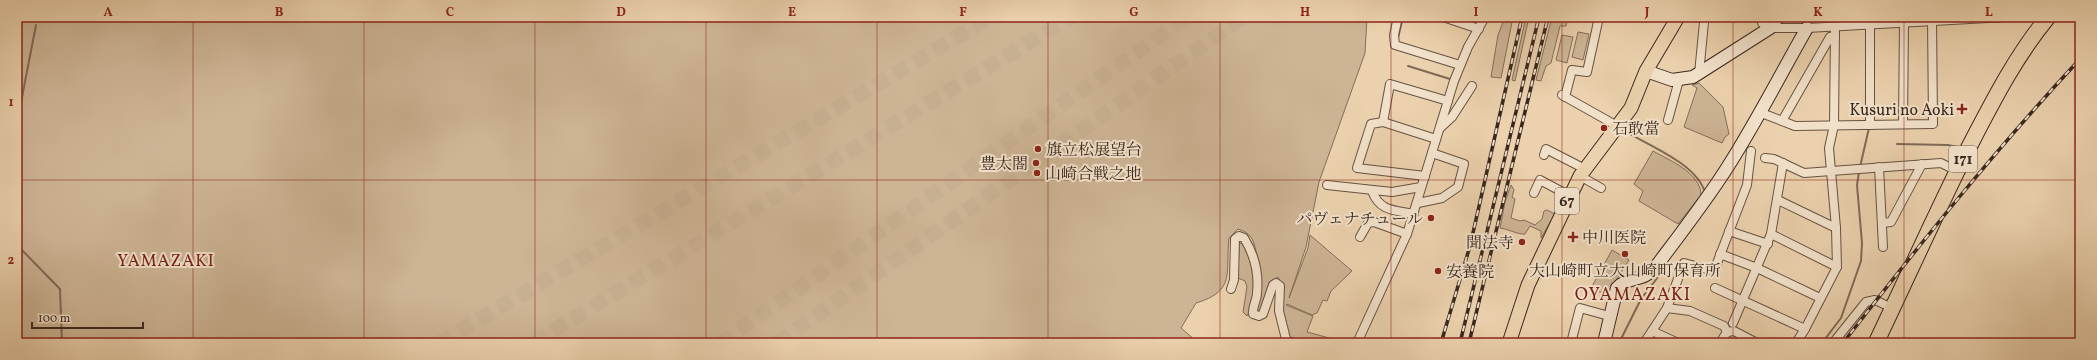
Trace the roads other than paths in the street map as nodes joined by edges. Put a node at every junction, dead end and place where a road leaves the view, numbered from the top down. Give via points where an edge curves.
1 (1398, 17) edge
2 (1443, 17) edge
3 (1485, 17) edge
4 (1599, 17) edge
5 (1678, 17) edge
6 (1760, 17) edge
7 (1778, 17) edge
8 (2006, 17) edge
9 (2048, 17) edge
10 (1966, 18) edge
11 (1932, 19) edge
12 (1704, 22) dead end
13 (1904, 23) junction
14 (1870, 25) junction
15 (1835, 27) junction
16 (1770, 28) junction
17 (1807, 28) junction
18 (1478, 29) junction
19 (1835, 36) junction
20 (1460, 65) junction
21 (1646, 71) junction
22 (1699, 74) junction
23 (1679, 80) junction
24 (1472, 86) dead end
25 (1448, 101) junction
26 (1759, 112) junction
27 (1668, 120) dead end
28 (1782, 121) junction
29 (1383, 122) junction
30 (1903, 124) junction
31 (1834, 125) junction
32 (1870, 125) junction
33 (1619, 127) junction
34 (1439, 129) junction
35 (1436, 139) junction
36 (1751, 151) dead end
37 (1432, 153) junction
38 (1544, 155) dead end
39 (1766, 158) dead end
40 (1782, 163) junction
41 (1922, 164) junction
42 (1879, 167) junction
43 (1832, 171) junction
44 (1957, 171) junction
45 (1582, 172) junction
46 (1425, 176) junction
47 (1327, 185) dead end
48 (1421, 187) junction
49 (1601, 188) dead end
50 (1372, 192) junction
51 (1534, 193) dead end
52 (1570, 196) junction
53 (1778, 200) junction
54 (1418, 203) junction
55 (1414, 214) junction
56 (1882, 223) junction
57 (1836, 228) junction
58 (1729, 231) junction
59 (1407, 234) junction
60 (1771, 234) junction
61 (1360, 237) dead end
62 (1768, 244) junction
63 (1883, 247) dead end
64 (1720, 254) junction
65 (1837, 267) junction
66 (1757, 268) junction
67 (1715, 288) dead end
68 (1231, 289) dead end
69 (1820, 298) junction
70 (1744, 300) junction
71 (1667, 308) junction
72 (1892, 308) junction
73 (1610, 316) junction
74 (1729, 328) junction
75 (1805, 329) junction
76 (1652, 331) junction
77 (1287, 343) edge
78 (1357, 343) edge
79 (1509, 343) edge
80 (1570, 343) edge
81 (1604, 343) edge
82 (1644, 343) edge
83 (1678, 343) edge
84 (1720, 343) edge
85 (1757, 343) edge
86 (1796, 343) edge
87 (1833, 343) edge
88 (1876, 343) edge

1 - 20 street via 1394,35 1395,45
2 - 18 street
3 - 18 street
4 - 33 street via 1587,72 1572,70 1564,96
5 - 21 main road, 67
6 - 16 street via 1762,23
7 - 16 street
8 - 10 street
9 - 44 highway, 171 via 2002,84
10 - 11 street
11 - 13 street
11 - 30 street via 1933,124
12 - 22 street
13 - 14 street
13 - 30 street
14 - 15 street
14 - 32 street
15 - 17 street
15 - 19 street
16 - 17 street
16 - 22 street
17 - 26 street
18 - 20 street
19 - 28 street via 1830,37
19 - 31 street
20 - 25 street
21 - 23 street
21 - 33 main road, 67
22 - 23 street
23 - 27 street
24 - 34 street via 1452,117
25 - 29 street via 1390,84
25 - 34 street
26 - 28 street
26 - 73 street via 1722,175 1652,271 1643,277 1622,283 1617,288
28 - 31 street via 1795,126
29 - 35 street
29 - 46 street via 1371,124 1357,168
30 - 32 street
31 - 32 street
31 - 43 street via 1830,145
33 - 45 main road, 67
34 - 35 street
35 - 37 street
36 - 58 street via 1747,185
37 - 46 street
37 - 54 street via 1464,164 1458,187 1442,198
38 - 45 street via 1546,149
39 - 40 street
40 - 43 street via 1804,173
40 - 53 street
41 - 42 street
41 - 44 street via 1941,163
41 - 56 street via 1891,222
42 - 43 street
42 - 56 street
43 - 57 street
44 - 72 highway, 171
45 - 49 street
45 - 52 main road, 67
46 - 48 street
47 - 50 street
48 - 50 street via 1392,192
48 - 54 street
50 - 55 street via 1381,206
51 - 52 street via 1540,180
52 - 79 main road, 67 via 1528,285
53 - 57 street
53 - 60 street
54 - 55 street
55 - 59 street
56 - 63 street
57 - 65 street
58 - 62 street
58 - 64 street
59 - 61 street via 1374,222 1368,223
59 - 78 street
60 - 62 street
60 - 65 street
62 - 66 street
64 - 66 street
64 - 71 street via 1714,271 1684,263
65 - 69 street
66 - 69 street
66 - 70 street
67 - 70 street
68 - 77 street via 1234,280 1235,239 1239,236 1249,245 1257,272 1257,294 1253,314 1263,314 1273,286 1276,283 1280,286 1279,311
69 - 75 street
70 - 74 street
70 - 75 street
71 - 74 street via 1690,311
71 - 76 street
72 - 87 street via 1875,300 1866,302
72 - 88 highway, 171
73 - 80 street via 1580,308
73 - 81 street
74 - 84 street
74 - 85 street
75 - 86 street
76 - 82 street
76 - 83 street

